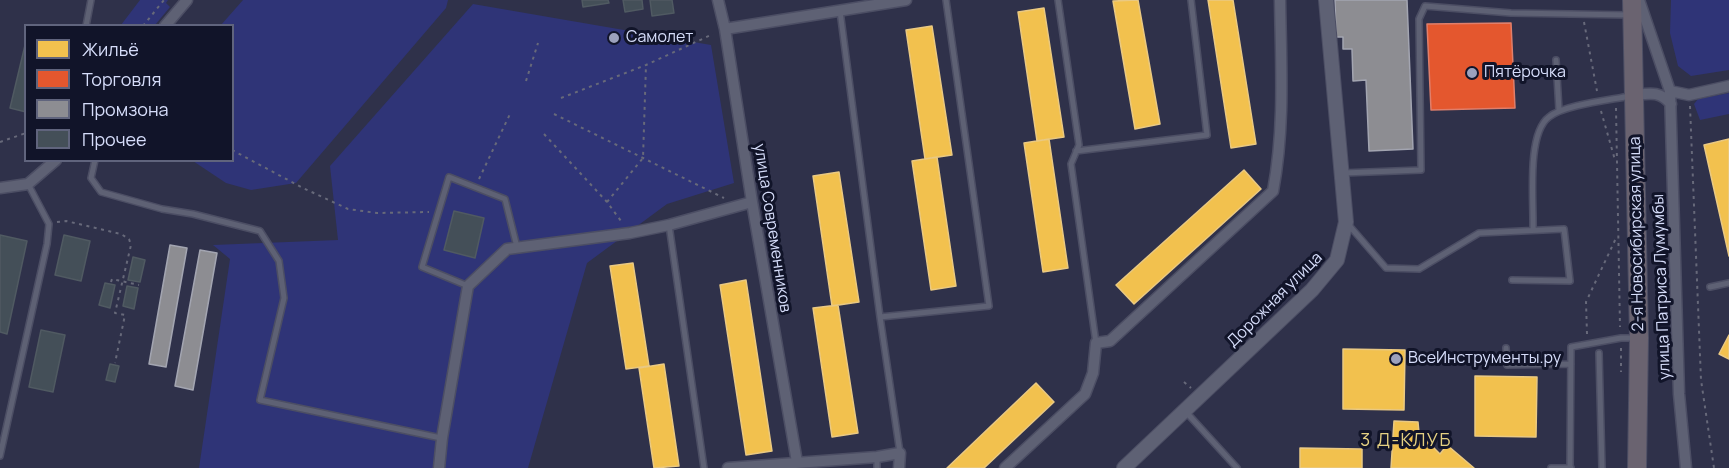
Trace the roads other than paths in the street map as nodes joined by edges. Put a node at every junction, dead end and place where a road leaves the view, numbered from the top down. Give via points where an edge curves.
1 (91, 0) edge
2 (187, 0) edge
3 (718, 0) edge
4 (906, 0) edge
5 (946, 0) edge
6 (1058, 0) edge
7 (1191, 0) edge
8 (1280, 0) edge
9 (1326, 0) edge
10 (1635, 5) edge
11 (840, 11) junction
12 (86, 24) edge
13 (167, 24) edge
14 (725, 29) junction
15 (1557, 60) dead end
16 (1729, 86) edge
17 (1670, 91) junction
18 (1635, 95) junction
19 (1672, 105) junction
20 (1559, 110) junction
21 (1076, 151) junction
22 (54, 162) edge
23 (95, 162) edge
24 (1343, 173) junction
25 (28, 184) junction
26 (0, 188) edge
27 (752, 202) junction
28 (1346, 222) junction
29 (669, 225) junction
30 (1533, 230) junction
31 (518, 248) junction
32 (1512, 280) dead end
33 (1729, 283) edge
34 (468, 286) junction
35 (1710, 287) dead end
36 (880, 317) junction
37 (1630, 338) junction
38 (1096, 343) junction
39 (1506, 348) dead end
40 (1599, 353) dead end
41 (1571, 364) junction
42 (1185, 410) junction
43 (442, 438) junction
44 (900, 453) junction
45 (0, 456) edge
46 (797, 462) junction
47 (877, 463) edge
48 (439, 468) edge
49 (704, 468) edge
50 (728, 468) edge
51 (899, 468) edge
52 (1005, 468) edge
53 (1124, 468) edge
54 (1237, 468) edge
55 (1551, 468) edge
56 (1570, 468) edge
57 (1602, 468) edge
58 (1637, 468) edge
59 (1686, 468) edge

1 - 12 lane
2 - 13 street
3 - 14 street, улица Современников
4 - 11 street
5 - 36 lane via 989,306
6 - 21 lane
7 - 21 lane via 1207,135
8 - 38 street via 1282,92 1279,158 1273,190 1110,341
9 - 24 street, Дорожная улица
10 - 17 street, улица Патриса Лумумбы
10 - 18 main road, 2-я Новосибирская улица
10 - 24 lane via 1583,14 1425,6 1419,19 1421,170
11 - 14 street
11 - 36 lane
14 - 27 street, улица Современников
15 - 20 lane
16 - 17 street via 1689,95
17 - 19 street, улица Патриса Лумумбы
18 - 19 street via 1657,92
18 - 20 lane
18 - 37 main road, 2-я Новосибирская улица
19 - 59 street, улица Патриса Лумумбы via 1679,394
20 - 30 lane via 1547,117 1538,132
21 - 38 lane via 1071,164
22 - 25 street
23 - 43 lane via 91,178 101,192 260,231 279,261 284,298 260,400
24 - 28 street, Дорожная улица
25 - 26 street
25 - 45 lane via 49,224 47,244
27 - 29 street
27 - 46 street, улица Современников
28 - 30 lane via 1386,268 1419,269 1479,232
28 - 42 street, Дорожная улица via 1337,260 1318,283
29 - 31 street
29 - 49 lane
30 - 32 lane via 1564,230 1570,281
31 - 34 street via 507,249
31 - 34 lane via 505,199 449,177 422,267
33 - 35 lane
34 - 43 street
36 - 44 lane
37 - 41 lane via 1571,347
37 - 58 main road, 2-я Новосибирская улица
38 - 52 street via 1093,373 1085,394
39 - 41 lane via 1507,365
40 - 57 lane
41 - 56 lane
42 - 53 street, Дорожная улица
42 - 54 lane
43 - 48 street
44 - 47 street
44 - 51 street
46 - 47 street
46 - 50 street
55 - 56 lane

